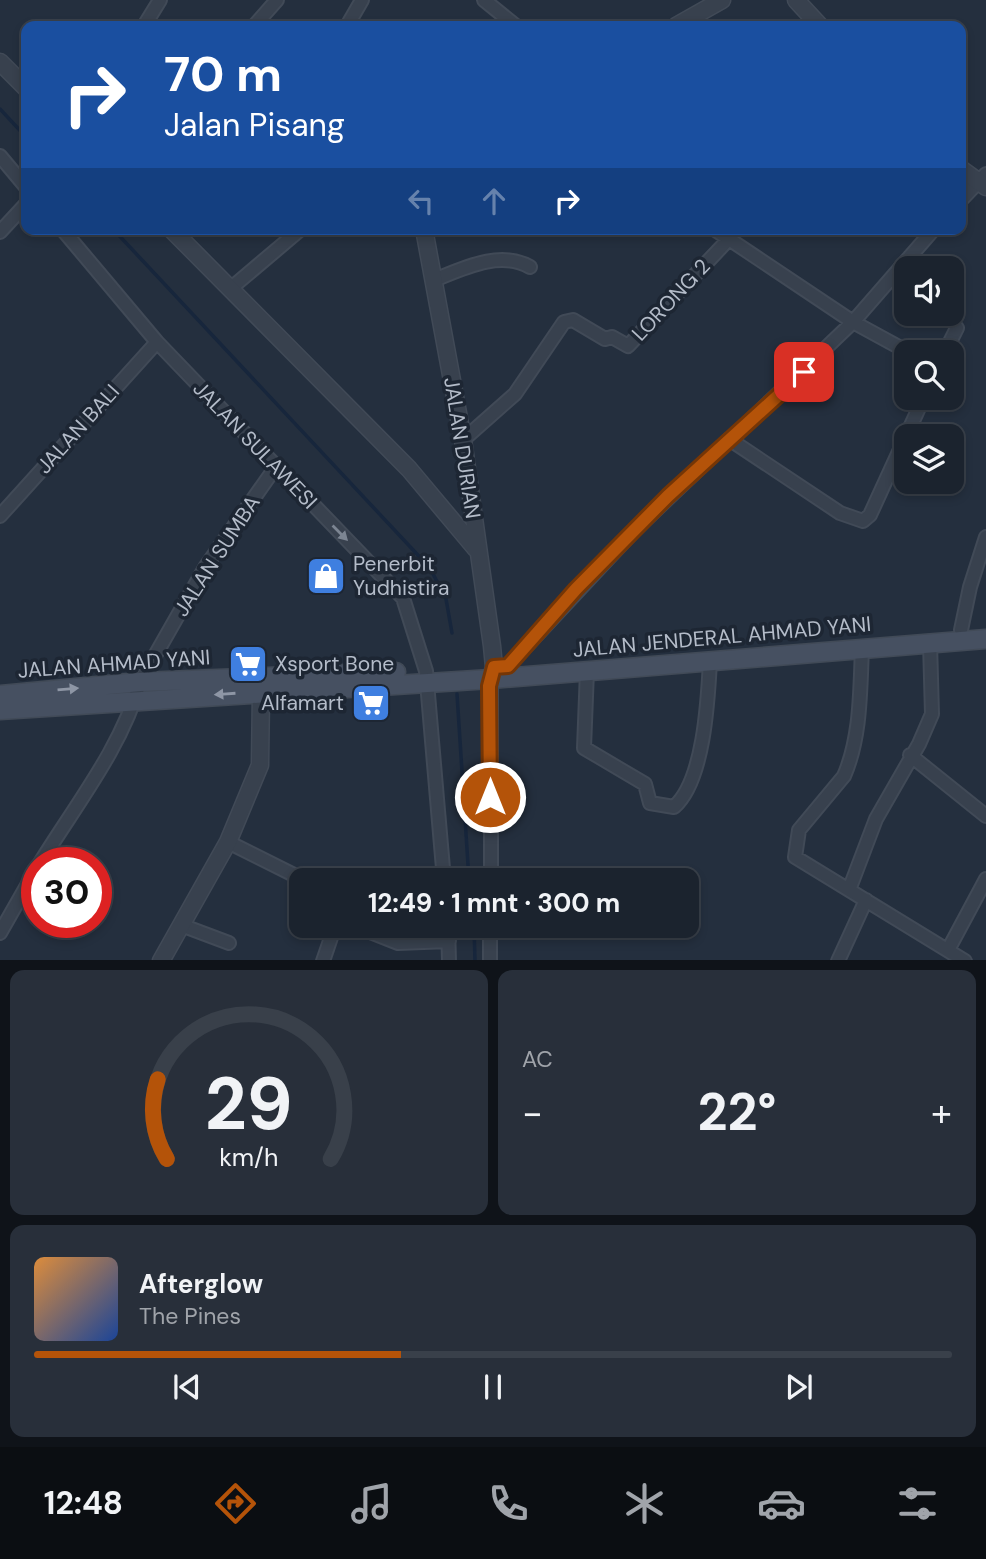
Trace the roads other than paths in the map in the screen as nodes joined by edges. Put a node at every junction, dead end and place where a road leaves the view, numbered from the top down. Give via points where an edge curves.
1 (160, 0) edge
2 (277, 0) edge
3 (362, 0) edge
4 (484, 0) edge
5 (722, 0) edge
6 (796, 0) edge
7 (147, 21) edge
8 (258, 21) edge
9 (350, 21) edge
10 (510, 21) edge
11 (685, 21) edge
12 (815, 21) edge
13 (0, 62) edge
14 (21, 83) edge
15 (0, 156) edge
16 (966, 172) edge
17 (983, 180) edge
18 (21, 181) edge
19 (966, 195) edge
20 (21, 209) edge
21 (0, 232) edge
22 (67, 235) edge
23 (176, 235) edge
24 (294, 235) edge
25 (425, 235) edge
26 (721, 235) edge
27 (929, 235) edge
28 (727, 240) junction
29 (530, 267) dead end
30 (433, 279) junction
31 (230, 289) junction
32 (853, 322) junction
33 (957, 328) dead end
34 (951, 340) edge
35 (157, 342) junction
36 (894, 344) edge
37 (919, 410) edge
38 (729, 439) junction
39 (463, 440) junction
40 (275, 468) junction
41 (3, 508) edge
42 (986, 537) edge
43 (476, 549) junction
44 (986, 628) edge
45 (961, 630) junction
46 (986, 639) edge
47 (930, 643) junction
48 (862, 649) junction
49 (710, 661) junction
50 (587, 671) junction
51 (487, 672) junction
52 (433, 676) junction
53 (140, 682) junction
54 (261, 692) junction
55 (0, 695) edge
56 (135, 700) junction
57 (0, 710) edge
58 (910, 755) junction
59 (986, 816) edge
60 (228, 842) junction
61 (50, 847) edge
62 (443, 868) edge
63 (491, 868) edge
64 (289, 872) edge
65 (986, 879) edge
66 (849, 890) junction
67 (21, 896) edge
68 (866, 900) junction
69 (181, 925) junction
70 (0, 933) edge
71 (331, 938) edge
72 (385, 938) edge
73 (449, 938) edge
74 (490, 938) edge
75 (449, 941) junction
76 (229, 943) dead end
77 (948, 950) junction
78 (165, 959) edge
79 (323, 960) edge
80 (449, 960) edge
81 (490, 960) edge
82 (838, 960) edge
83 (963, 960) edge

1 - 7 street
2 - 8 street
3 - 9 street
4 - 10 street
5 - 11 street
6 - 12 street
13 - 14 street
15 - 18 street
16 - 17 street
17 - 19 street
20 - 21 street
22 - 35 street, JALAN SULAWESI
23 - 31 street
24 - 31 street
25 - 30 street, JALAN DURIAN
26 - 28 street
27 - 32 street
28 - 32 street
28 - 39 street, LORONG 2 via 628,346 573,320 564,322 515,394
29 - 30 street via 516,259 477,262
30 - 39 street, JALAN DURIAN
31 - 43 street via 409,469
32 - 36 street
32 - 38 street
33 - 34 street
35 - 40 street, JALAN SULAWESI
35 - 41 street, JALAN BALI
37 - 38 street via 870,515 863,521 841,513
38 - 51 street
39 - 43 street, JALAN DURIAN
40 -> 52 street, JALAN SULAWESI via 402,597
40 - 53 street, JALAN SUMBA via 206,566
42 - 45 street
43 - 51 street, JALAN DURIAN
44 - 45 main road, JALAN AHMAD YANI
45 - 51 main road, JALAN AHMAD YANI
46 - 47 main road, JALAN JENDERAL AHMAD YANI
47 - 48 main road, JALAN JENDERAL AHMAD YANI
47 - 58 street via 932,713
48 - 49 main road, JALAN JENDERAL AHMAD YANI
48 - 66 street via 858,723 846,771 799,830 795,854
49 - 50 main road, JALAN JENDERAL AHMAD YANI
49 - 50 street via 700,750 682,800 674,807 650,803 645,784 584,748
50 - 51 main road, JALAN JENDERAL AHMAD YANI
51 - 52 main road, JALAN AHMAD YANI
51 - 63 street
52 - 53 main road, JALAN AHMAD YANI
52 - 54 main road
52 - 62 street, JALAN SULAWESI
55 -> 53 main road, JALAN AHMAD YANI
53 - 56 street, JALAN SUMBA
54 -> 56 main road
54 - 60 street via 260,765
56 - 57 main road
56 - 61 street, JALAN SUMBA
58 - 59 street
58 - 66 street via 876,819
60 - 64 street
60 - 69 street
65 - 77 street
66 - 68 street
67 - 70 street
68 - 77 street
68 - 82 street
69 - 76 street
69 - 78 street
71 - 79 street
72 - 75 street via 398,943
73 - 75 street
74 - 81 street
75 - 80 street
77 - 83 street

